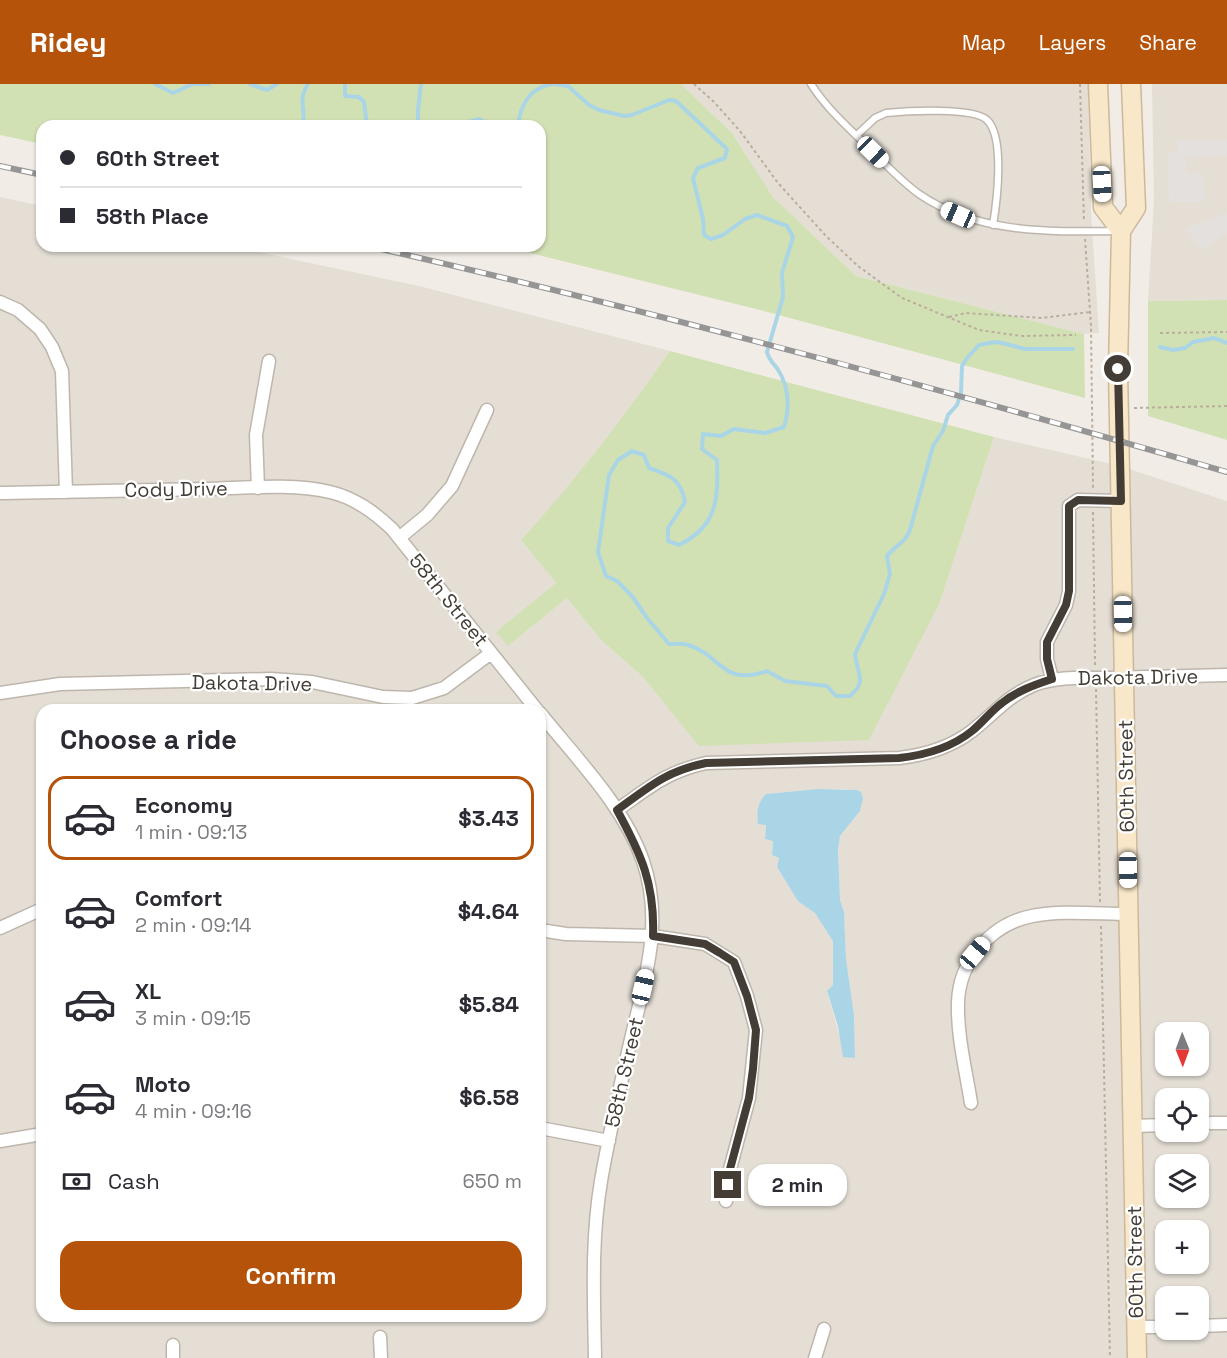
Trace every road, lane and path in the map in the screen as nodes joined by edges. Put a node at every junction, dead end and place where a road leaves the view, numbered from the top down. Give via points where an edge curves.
1 (694, 84) edge
2 (811, 84) edge
3 (1080, 84) edge
4 (1098, 84) edge
5 (1131, 84) edge
6 (857, 135) junction
7 (993, 225) junction
8 (1084, 231) junction
9 (1121, 231) junction
10 (0, 302) edge
11 (1090, 312) junction
12 (949, 317) junction
13 (1227, 332) edge
14 (1160, 333) dead end
15 (1076, 335) dead end
16 (269, 361) dead end
17 (1227, 406) edge
18 (1119, 408) junction
19 (487, 410) dead end
20 (258, 488) junction
21 (66, 492) junction
22 (0, 493) edge
23 (351, 499) joint
24 (1093, 501) junction
25 (1121, 501) junction
26 (399, 538) junction
27 (492, 653) junction
28 (1096, 661) dead end
29 (1227, 675) edge
30 (1124, 677) junction
31 (1052, 679) junction
32 (0, 693) edge
33 (1096, 695) dead end
34 (532, 704) edge
35 (546, 721) edge
36 (617, 810) junction
37 (1100, 905) dead end
38 (36, 912) edge
39 (1129, 914) junction
40 (1101, 925) dead end
41 (0, 928) edge
42 (546, 931) edge
43 (653, 936) junction
44 (971, 1103) dead end
45 (1209, 1123) edge
46 (1227, 1123) edge
47 (1155, 1125) edge
48 (1133, 1126) junction
49 (546, 1129) edge
50 (36, 1135) edge
51 (609, 1140) junction
52 (0, 1142) edge
53 (726, 1201) dead end
54 (1209, 1326) edge
55 (1227, 1326) edge
56 (1137, 1327) junction
57 (1155, 1327) edge
58 (824, 1329) dead end
59 (380, 1337) dead end
60 (173, 1345) dead end
61 (173, 1358) edge
62 (381, 1358) edge
63 (595, 1358) edge
64 (815, 1358) edge
65 (1110, 1358) edge
66 (1137, 1358) edge

1 - 12 path via 740,131 778,183 840,250 902,298
2 - 6 lane
3 - 8 path
4 - 9 main road via 1103,207
5 - 9 main road, 60th Street via 1136,208
6 - 7 lane via 925,198 958,215
6 - 7 lane via 874,118 886,113 965,111 982,116 994,129 996,142 998,194
7 - 8 lane
8 - 9 lane
8 - 11 path
9 - 18 main road, 60th Street
10 - 21 street via 18,310 40,329 62,371
11 - 12 path via 1042,318 966,313
11 - 24 path
12 - 15 path via 979,330 1012,335
13 - 14 path
16 - 20 street via 256,435
17 - 18 path
18 - 25 main road, 60th Street
19 - 26 street via 452,486 428,515
20 - 21 street, Cody Drive
20 - 23 street, Cody Drive via 307,489
21 - 22 street, Cody Drive
23 - 26 street, 58th Street via 377,514
24 - 25 street
24 - 28 path
24 - 31 street via 1078,500 1069,506 1069,591 1047,642
25 - 30 main road, 60th Street
26 - 27 street, 58th Street
27 - 32 street, Dakota Drive via 444,688 412,698 271,679 60,684
27 - 34 street, 58th Street
29 - 30 street, Dakota Drive
30 - 31 street, Dakota Drive
30 - 39 main road, 60th Street
31 - 36 street, Dakota Drive via 1018,692 971,731 936,751 899,758 706,763 665,776
33 - 37 path
35 - 36 street, 58th Street
36 - 43 street, 58th Street via 643,861 652,896
38 - 41 street
39 - 44 street via 1032,915 1000,929 975,953 966,967 957,1002
39 - 48 main road, 60th Street
40 - 65 path
42 - 43 street
43 - 51 street, 58th Street
43 - 53 street via 705,944 734,962 747,996 756,1030 753,1069
45 - 46 street
47 - 48 street
48 - 56 main road, 60th Street
49 - 51 street
50 - 52 street
51 - 63 street, 58th Street via 594,1238
54 - 55 street
56 - 57 street
56 - 66 main road, 60th Street
58 - 64 street
59 - 62 street
60 - 61 street

